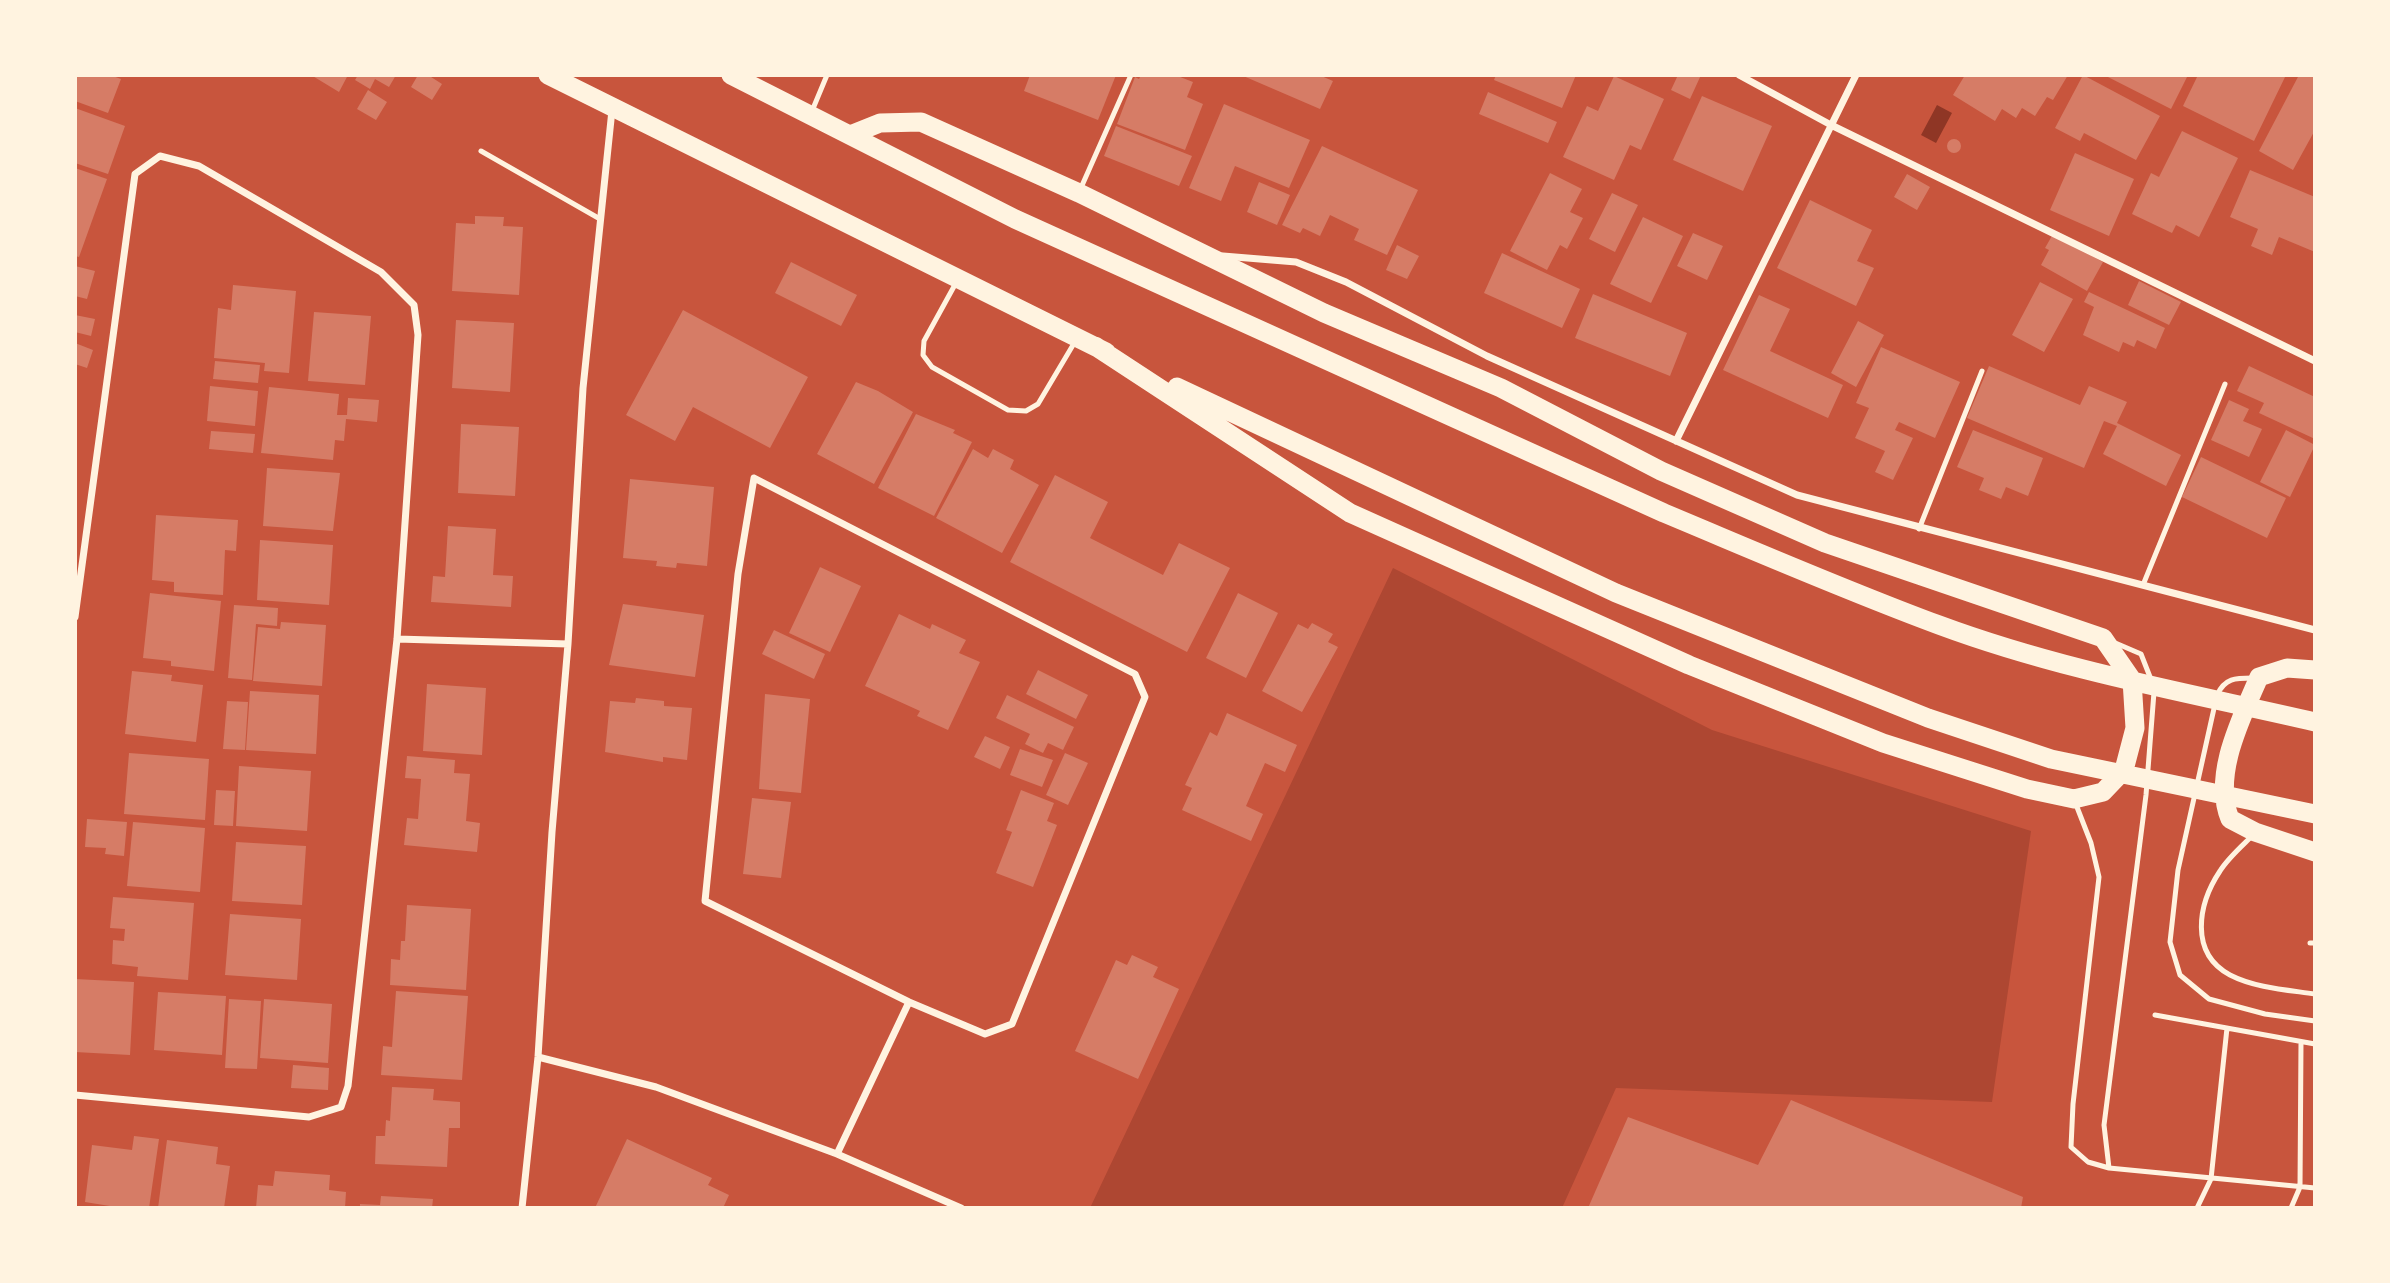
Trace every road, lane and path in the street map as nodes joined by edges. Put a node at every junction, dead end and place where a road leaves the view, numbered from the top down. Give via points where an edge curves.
1 (548, 75) edge
2 (731, 75) edge
3 (827, 75) edge
4 (1131, 75) edge
5 (1739, 75) edge
6 (1856, 75) edge
7 (612, 109) junction
8 (809, 117) junction
9 (1831, 125) junction
10 (850, 135) junction
11 (481, 151) dead end
12 (1079, 193) junction
13 (600, 219) junction
14 (1210, 256) junction
15 (959, 278) junction
16 (1077, 337) junction
17 (1096, 346) junction
18 (2315, 361) edge
19 (1982, 371) dead end
20 (2225, 384) dead end
21 (1676, 440) junction
22 (1919, 529) junction
23 (2143, 585) junction
24 (75, 617) edge
25 (2315, 630) edge
26 (2103, 638) junction
27 (397, 639) junction
28 (568, 644) junction
29 (2315, 670) edge
30 (2259, 677) junction
31 (2315, 722) edge
32 (2074, 799) junction
33 (2307, 813) edge
34 (2255, 832) junction
35 (2315, 852) edge
36 (2315, 994) edge
37 (909, 1002) junction
38 (2155, 1015) dead end
39 (2315, 1021) edge
40 (2227, 1028) junction
41 (2301, 1042) junction
42 (2315, 1044) edge
43 (538, 1056) junction
44 (75, 1095) edge
45 (836, 1154) junction
46 (2109, 1168) junction
47 (2211, 1180) junction
48 (2300, 1186) junction
49 (2315, 1188) edge
50 (522, 1208) edge
51 (961, 1208) edge
52 (2197, 1208) edge
53 (2291, 1208) edge

1 - 7 highway
2 - 8 highway
3 - 8 lane
4 - 12 lane
5 - 9 street
6 - 9 street
7 - 13 street
7 - 15 highway
8 - 10 highway
9 - 18 street
9 - 21 street
10 - 12 highway via 880,123 921,122
10 - 31 highway via 1015,219 1664,513 1941,626 2068,666
11 - 13 lane
12 - 14 highway
13 - 28 street via 583,388
14 - 21 street via 1273,259 1309,267 1487,356
14 - 26 highway via 1324,313 1501,388 1661,471 1825,543
15 - 16 highway
15 - 16 lane via 925,341 923,355 932,367 1008,410 1026,411 1038,404
16 - 17 highway
17 - 32 highway via 1350,513 1689,665 1870,738 2006,783
17 - 33 highway via 1243,420 1616,593 1928,718 2052,759
19 - 22 lane
20 - 23 lane
21 - 22 street via 1797,495
22 - 23 street
23 - 25 street
24 - 27 street via 135,174 160,156 199,166 381,272 414,305 418,335
26 - 32 highway via 2132,680 2135,727 2124,770 2103,792
26 - 46 lane via 2141,654 2155,702 2104,1125
27 - 28 street
27 - 44 street via 348,1086 341,1107 309,1117
28 - 43 street
29 - 30 highway via 2287,668
30 - 34 highway via 2232,745 2224,791 2230,820
30 - 39 lane via 2233,678 2222,684 2217,695 2178,870 2170,942 2180,975 2209,999
32 - 46 lane via 2099,877 2071,1147 2088,1162
34 - 35 highway
34 - 36 lane via 2220,870 2208,894 2199,928 2207,954 2229,975
37 - 37 street via 985,1034 1012,1024 1144,697 1135,674 754,478 738,574 705,901
37 - 45 street
38 - 40 lane
40 - 41 lane
40 - 47 lane
41 - 42 lane
41 - 48 lane
43 - 45 street via 656,1087
43 - 50 street
45 - 51 street
46 - 47 lane
47 - 48 lane
47 - 52 lane
48 - 49 lane
48 - 53 lane

